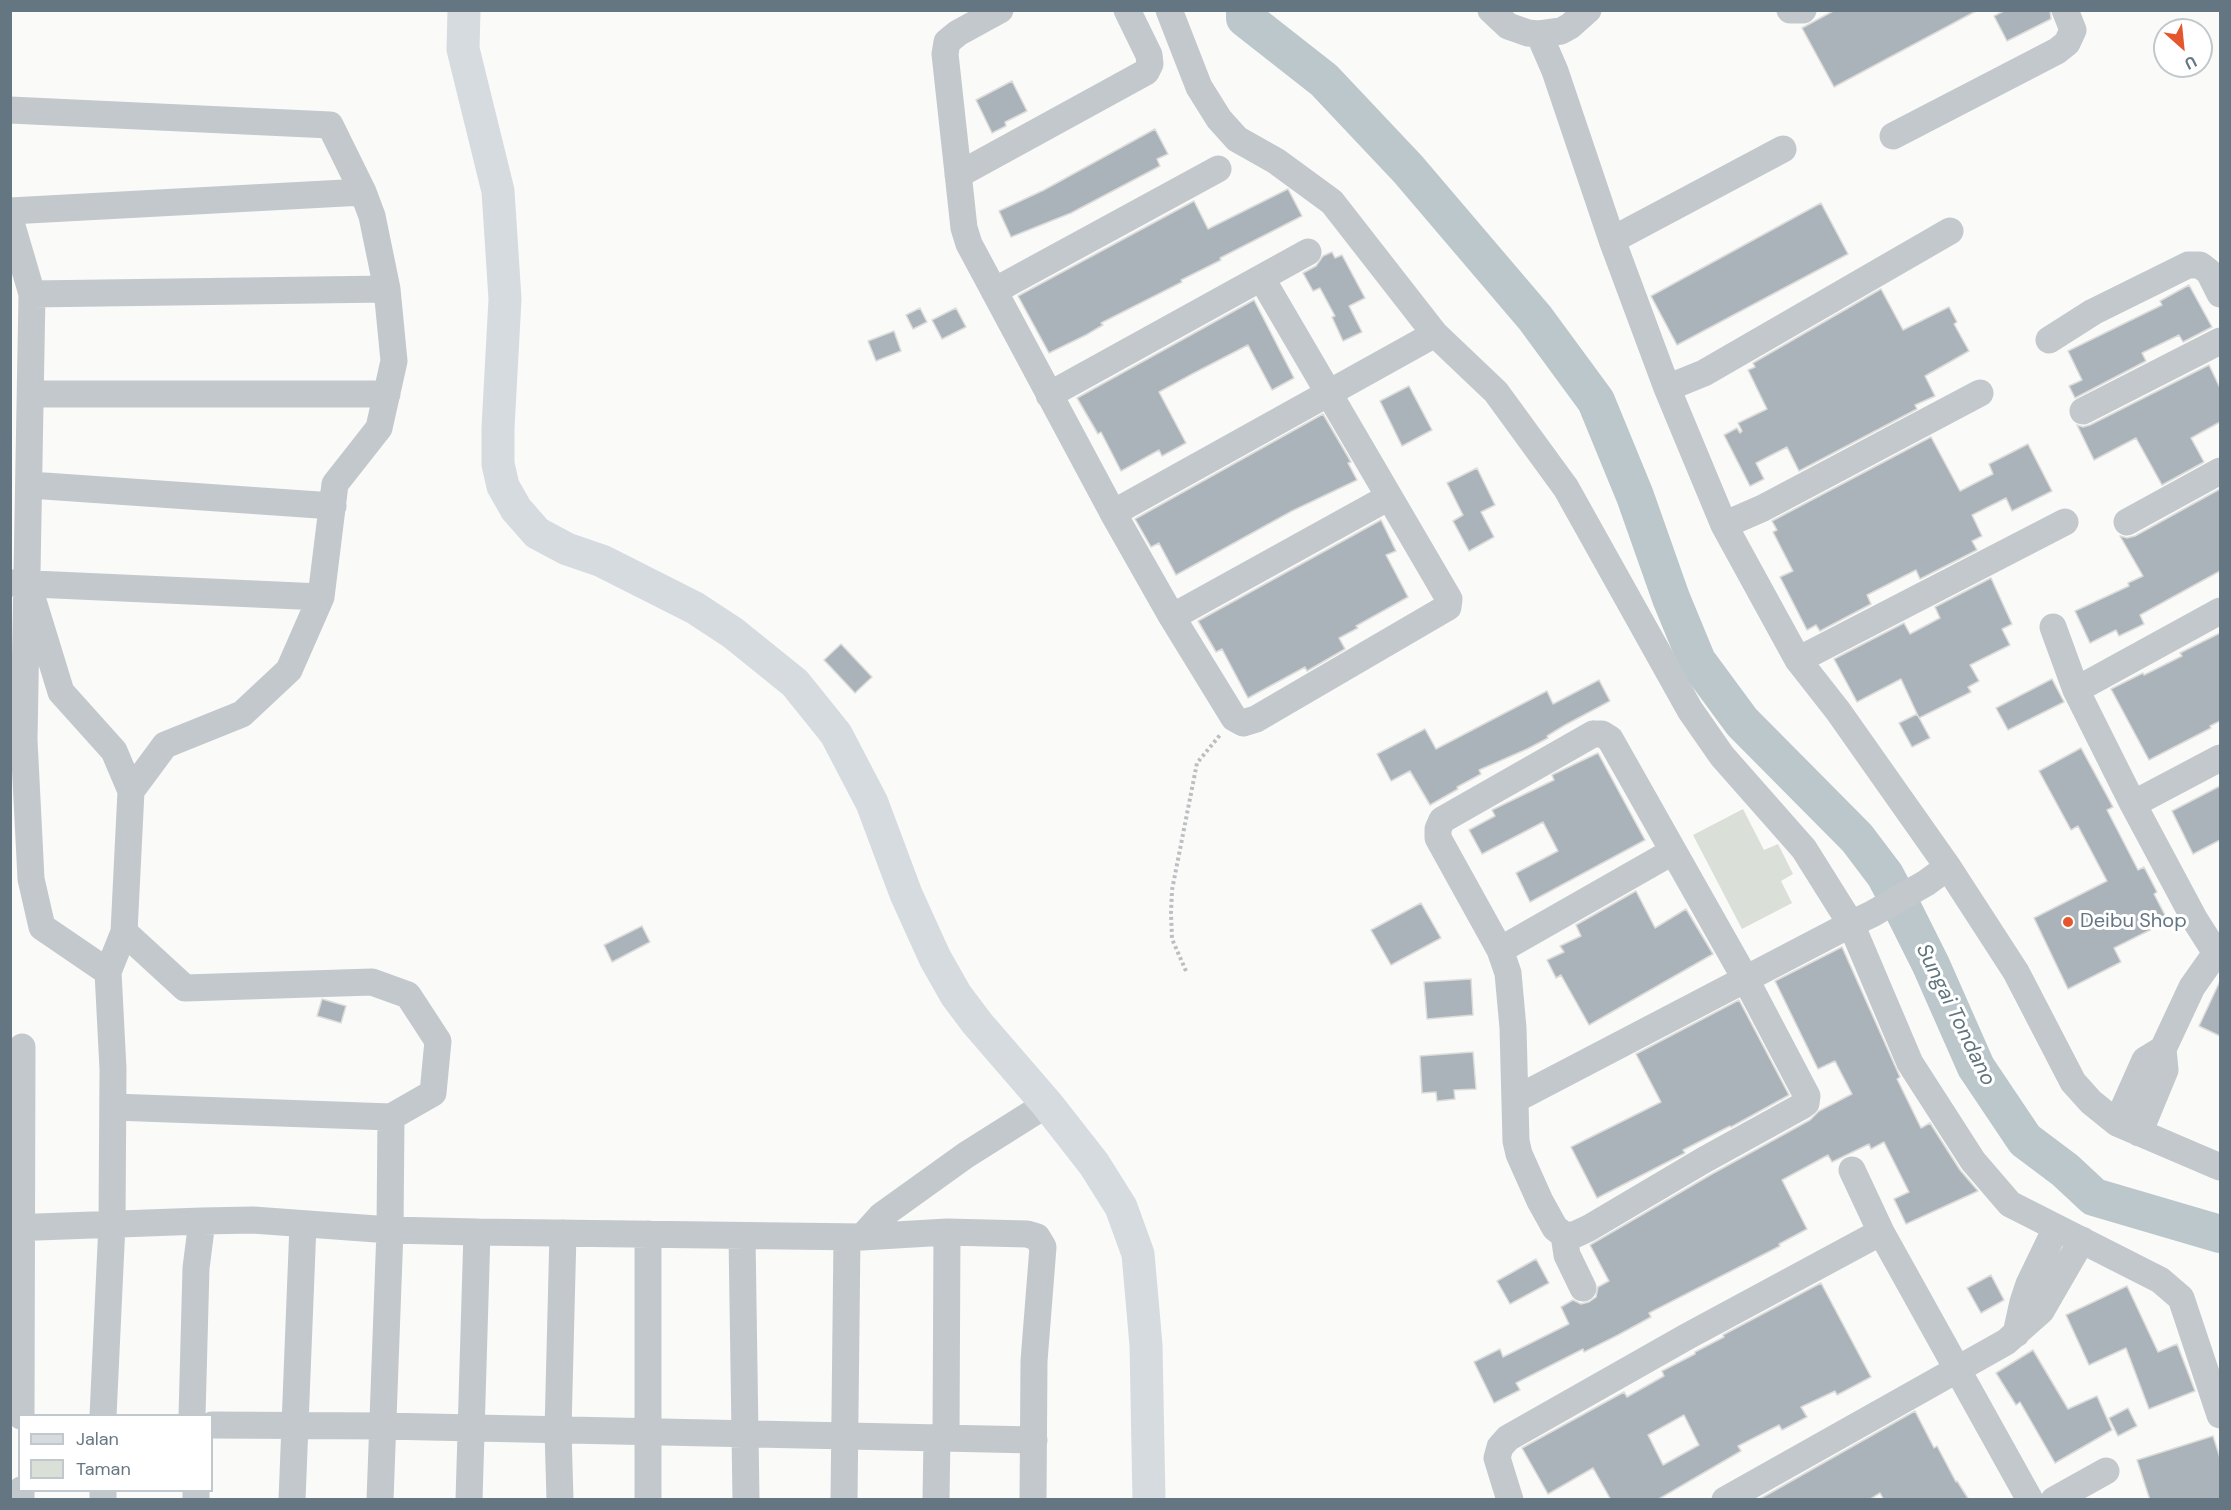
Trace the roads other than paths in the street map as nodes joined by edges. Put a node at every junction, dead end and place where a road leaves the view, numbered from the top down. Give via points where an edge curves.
1 (464, 10) edge
2 (1000, 10) edge
3 (1127, 10) edge
4 (1169, 10) edge
5 (1491, 10) edge
6 (1588, 10) edge
7 (1790, 10) edge
8 (1803, 10) edge
9 (2065, 10) edge
10 (1550, 33) junction
11 (10, 110) edge
12 (1893, 136) dead end
13 (1783, 149) dead end
14 (1218, 170) dead end
15 (958, 175) junction
16 (363, 192) junction
17 (10, 211) edge
18 (10, 219) edge
19 (1950, 231) dead end
20 (1612, 240) junction
21 (1308, 252) dead end
22 (1262, 279) junction
23 (387, 289) junction
24 (994, 291) junction
25 (32, 294) junction
26 (2220, 294) edge
27 (1435, 334) junction
28 (2049, 340) dead end
29 (2220, 341) edge
30 (1667, 388) junction
31 (1328, 393) junction
32 (1980, 393) dead end
33 (32, 394) junction
34 (387, 394) junction
35 (1049, 396) junction
36 (2083, 411) dead end
37 (2220, 471) edge
38 (30, 485) junction
39 (1389, 496) junction
40 (333, 506) junction
41 (1113, 513) junction
42 (2064, 522) dead end
43 (2127, 522) dead end
44 (1724, 525) junction
45 (19, 583) edge
46 (321, 597) junction
47 (2220, 611) edge
48 (1172, 617) junction
49 (2053, 627) dead end
50 (1798, 660) junction
51 (2076, 690) junction
52 (2220, 758) edge
53 (131, 791) junction
54 (2133, 804) junction
55 (1672, 852) junction
56 (1948, 867) junction
57 (1862, 919) junction
58 (124, 932) junction
59 (1500, 950) junction
60 (2219, 952) edge
61 (108, 972) junction
62 (1744, 978) junction
63 (22, 1047) dead end
64 (1516, 1099) junction
65 (1047, 1104) junction
66 (113, 1107) junction
67 (391, 1117) junction
68 (2128, 1128) junction
69 (2220, 1167) edge
70 (1852, 1170) dead end
71 (202, 1221) junction
72 (112, 1224) junction
73 (303, 1224) junction
74 (16, 1228) edge
75 (2056, 1228) junction
76 (390, 1230) junction
77 (477, 1232) junction
78 (947, 1232) junction
79 (1881, 1232) junction
80 (563, 1233) junction
81 (648, 1234) junction
82 (1564, 1235) junction
83 (742, 1236) junction
84 (854, 1237) junction
85 (2082, 1240) junction
86 (1583, 1288) dead end
87 (2016, 1334) junction
88 (1958, 1368) junction
89 (21, 1414) edge
90 (103, 1414) edge
91 (192, 1414) edge
92 (2220, 1415) edge
93 (213, 1425) edge
94 (295, 1426) junction
95 (383, 1426) junction
96 (471, 1429) junction
97 (558, 1430) junction
98 (649, 1432) junction
99 (745, 1434) junction
100 (845, 1436) junction
101 (942, 1437) junction
102 (1034, 1440) junction
103 (2106, 1471) dead end
104 (292, 1500) edge
105 (380, 1500) edge
106 (470, 1500) edge
107 (560, 1500) edge
108 (648, 1500) edge
109 (746, 1500) edge
110 (844, 1500) edge
111 (936, 1500) edge
112 (1033, 1500) edge
113 (1149, 1500) edge
114 (1510, 1500) edge
115 (1725, 1500) edge
116 (2030, 1500) edge
117 (2054, 1500) edge

1 - 65 main road via 463,49 498,191 505,299 498,428 498,464 503,486 537,533 695,608 795,683 836,734 872,803 906,894 956,995
2 - 15 street via 947,42
3 - 15 street via 1149,55 1146,72
4 - 27 street via 1199,87 1219,119 1237,138 1332,202
5 - 10 street via 1508,26 1528,33
6 - 10 street via 1580,20
7 - 8 street
9 - 12 street via 2073,30 2067,43 2057,51
10 - 20 street via 1555,71
11 - 16 street via 330,125
13 - 20 street
14 - 24 street
15 - 24 street via 964,228
16 - 17 street
16 - 23 street
18 - 25 street
19 - 30 street via 1704,373
20 - 30 street
21 - 22 street
22 - 31 street
22 - 35 street
23 - 25 street
23 - 34 street via 393,361
24 - 35 street
25 - 33 street
26 - 28 street via 2209,272 2199,265 2188,265 2093,312
27 - 31 street
27 - 57 street via 1496,392 1566,488 1689,711 1722,756
29 - 36 street
30 - 44 street
31 - 39 street
31 - 41 street
32 - 44 street
33 - 34 street
33 - 38 street
34 - 40 street via 379,428 335,484
35 - 41 street
37 - 43 street
38 - 40 street
38 - 45 street
39 - 48 street
39 - 48 street via 1444,589 1448,607 1256,719 1243,723 1234,718
40 - 46 street
41 - 48 street
42 - 50 street
44 - 50 street
45 - 46 street
45 - 53 street via 62,692 114,751
45 - 61 street via 31,879 42,927
46 - 53 street via 289,670 242,714 165,745
47 - 51 street
49 - 51 street
50 - 56 street
51 - 54 street
52 - 54 street
53 - 58 street
54 - 60 street via 2195,920
55 - 59 street
55 - 59 street via 1610,739 1602,734 1593,734 1442,820 1438,838
55 - 62 street
56 - 57 street
56 - 68 street via 2016,972 2073,1082 2091,1102
57 - 62 street
57 - 75 street via 1910,1063 1973,1161 2010,1204
58 - 61 street
58 - 67 street via 185,988 372,982 408,995 438,1041 432,1093
59 - 64 street via 1508,973
60 - 68 street via 2192,987 2163,1049 2165,1070
61 - 66 street
62 - 64 street
62 - 82 street via 1807,1096 1806,1103 1588,1228
63 - 74 street
64 - 82 street via 1519,1154 1555,1228
65 - 84 street via 956,1162
65 - 113 main road via 1094,1164 1121,1207 1138,1254 1146,1345
66 - 67 street
66 - 72 street
67 - 76 street
68 - 69 street
70 - 79 street
71 - 72 street
71 - 73 street
71 - 91 street via 196,1268
72 - 74 street
72 - 90 street
73 - 76 street
73 - 94 street
74 - 89 street
75 - 85 street
75 - 87 street via 2029,1284
76 - 77 street
76 - 95 street
77 - 80 street
77 - 96 street
78 - 84 street
78 - 101 street
78 - 102 street via 1027,1234 1037,1237 1043,1247
79 - 88 street
79 - 114 street via 1508,1438 1497,1458
80 - 81 street
80 - 97 street
81 - 83 street
81 - 98 street
82 - 86 street
83 - 84 street
83 - 99 street
84 - 100 street
85 - 87 street via 2041,1311
85 - 92 street via 2160,1280 2181,1298
87 - 88 street
88 - 115 street
88 - 116 street
93 - 94 street
94 - 95 street
94 - 104 street
95 - 96 street
95 - 105 street
96 - 97 street
96 - 106 street
97 - 98 street
97 - 107 street
98 - 99 street
98 - 108 street
99 - 100 street
99 - 109 street
100 - 101 street
100 - 110 street
101 - 102 street
101 - 111 street
102 - 112 street
103 - 117 street

